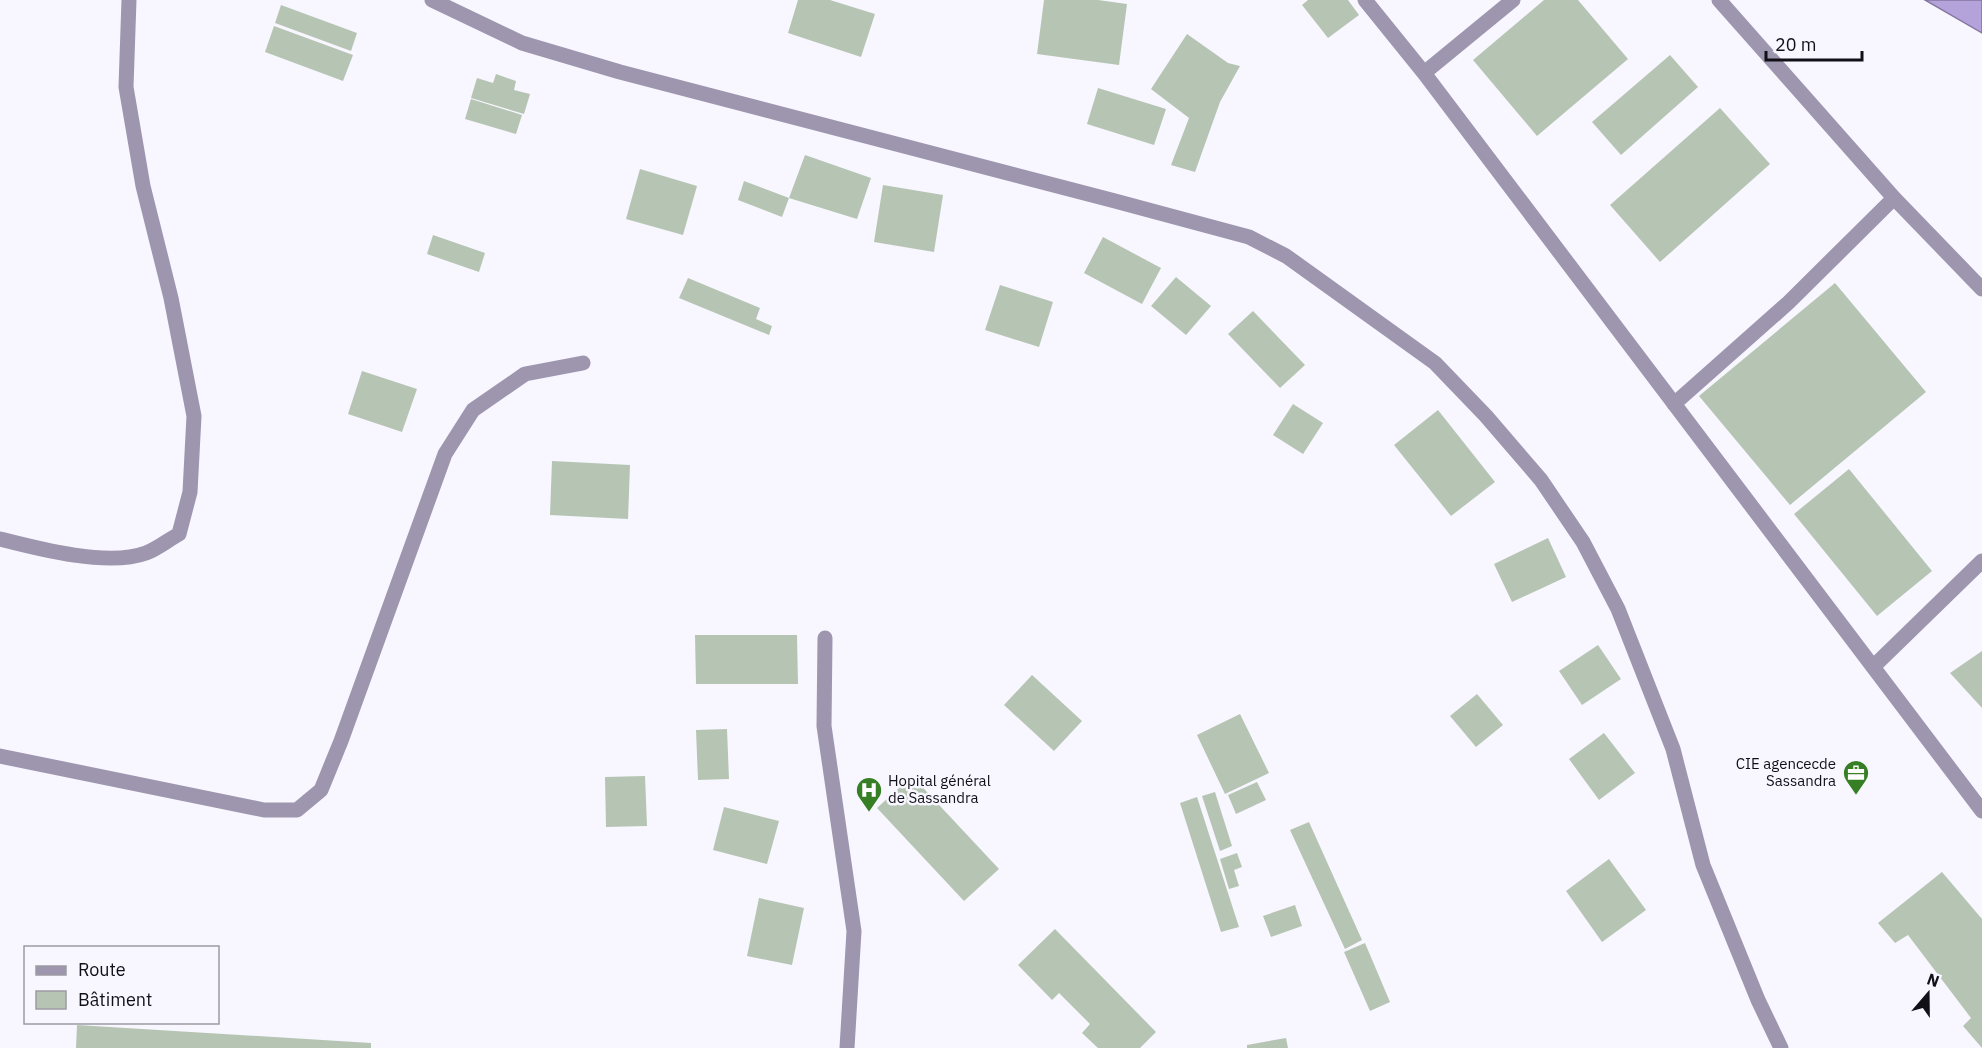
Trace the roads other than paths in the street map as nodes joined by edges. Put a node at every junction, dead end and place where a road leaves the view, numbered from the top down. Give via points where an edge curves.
1 (129, 0) edge
2 (432, 0) edge
3 (1365, 0) edge
4 (1513, 0) edge
5 (1719, 0) edge
6 (1424, 73) junction
7 (1894, 198) junction
8 (1982, 289) edge
9 (584, 363) dead end
10 (1674, 404) junction
11 (0, 539) edge
12 (1982, 561) edge
13 (825, 638) dead end
14 (1873, 667) junction
15 (0, 756) edge
16 (1982, 811) edge
17 (847, 1048) edge
18 (1781, 1048) edge

1 - 11 street via 126,87 143,186 171,298 194,416 190,492 178,534 146,554 104,560
2 - 18 street via 522,43 620,72 1249,237 1286,256 1435,363 1541,480 1583,542 1618,609 1673,749 1703,865
3 - 6 street
4 - 6 street
5 - 7 street
6 - 10 street
7 - 8 street
7 - 10 street via 1788,303
9 - 15 street via 525,374 473,410 446,454 321,790 297,810 264,810
10 - 14 street
12 - 14 street
13 - 17 street via 824,726 854,931
14 - 16 street

